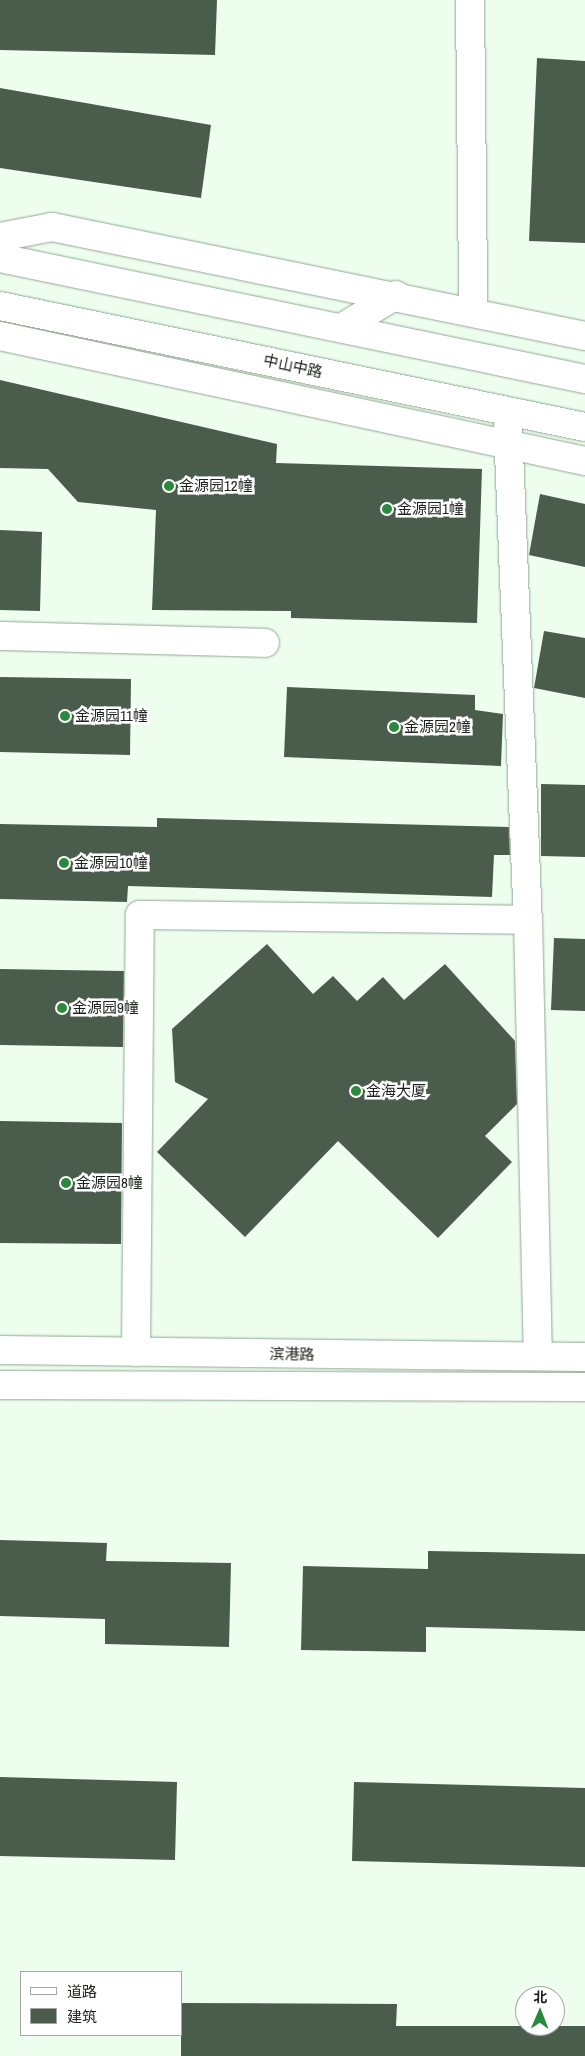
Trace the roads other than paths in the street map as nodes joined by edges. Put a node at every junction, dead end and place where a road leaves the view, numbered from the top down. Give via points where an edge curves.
1 (470, 0) edge
2 (0, 237) edge
3 (0, 258) edge
4 (396, 296) junction
5 (0, 306) edge
6 (474, 311) junction
7 (343, 327) junction
8 (0, 336) edge
9 (585, 336) edge
10 (585, 378) edge
11 (371, 382) junction
12 (325, 405) junction
13 (507, 411) junction
14 (585, 427) edge
15 (509, 445) junction
16 (585, 461) edge
17 (0, 636) edge
18 (265, 643) dead end
19 (528, 920) junction
20 (0, 1350) edge
21 (136, 1352) junction
22 (538, 1356) junction
23 (585, 1357) edge
24 (0, 1385) edge
25 (585, 1387) edge

1 - 6 street
2 - 4 street via 52,227
3 - 7 street
4 - 6 street
4 - 7 street
5 - 11 street, 中山中路
6 - 9 street
7 - 10 street
8 - 12 street
11 - 12 street
11 - 13 street, 中山中路
12 - 15 street
13 - 14 street, 中山中路
13 - 15 street
15 - 16 street
15 - 19 street
17 - 18 street
19 - 21 street via 140,915
19 - 22 street
20 - 21 street, 滨港路
21 - 22 street, 滨港路
22 - 23 street, 滨港路
24 - 25 street

